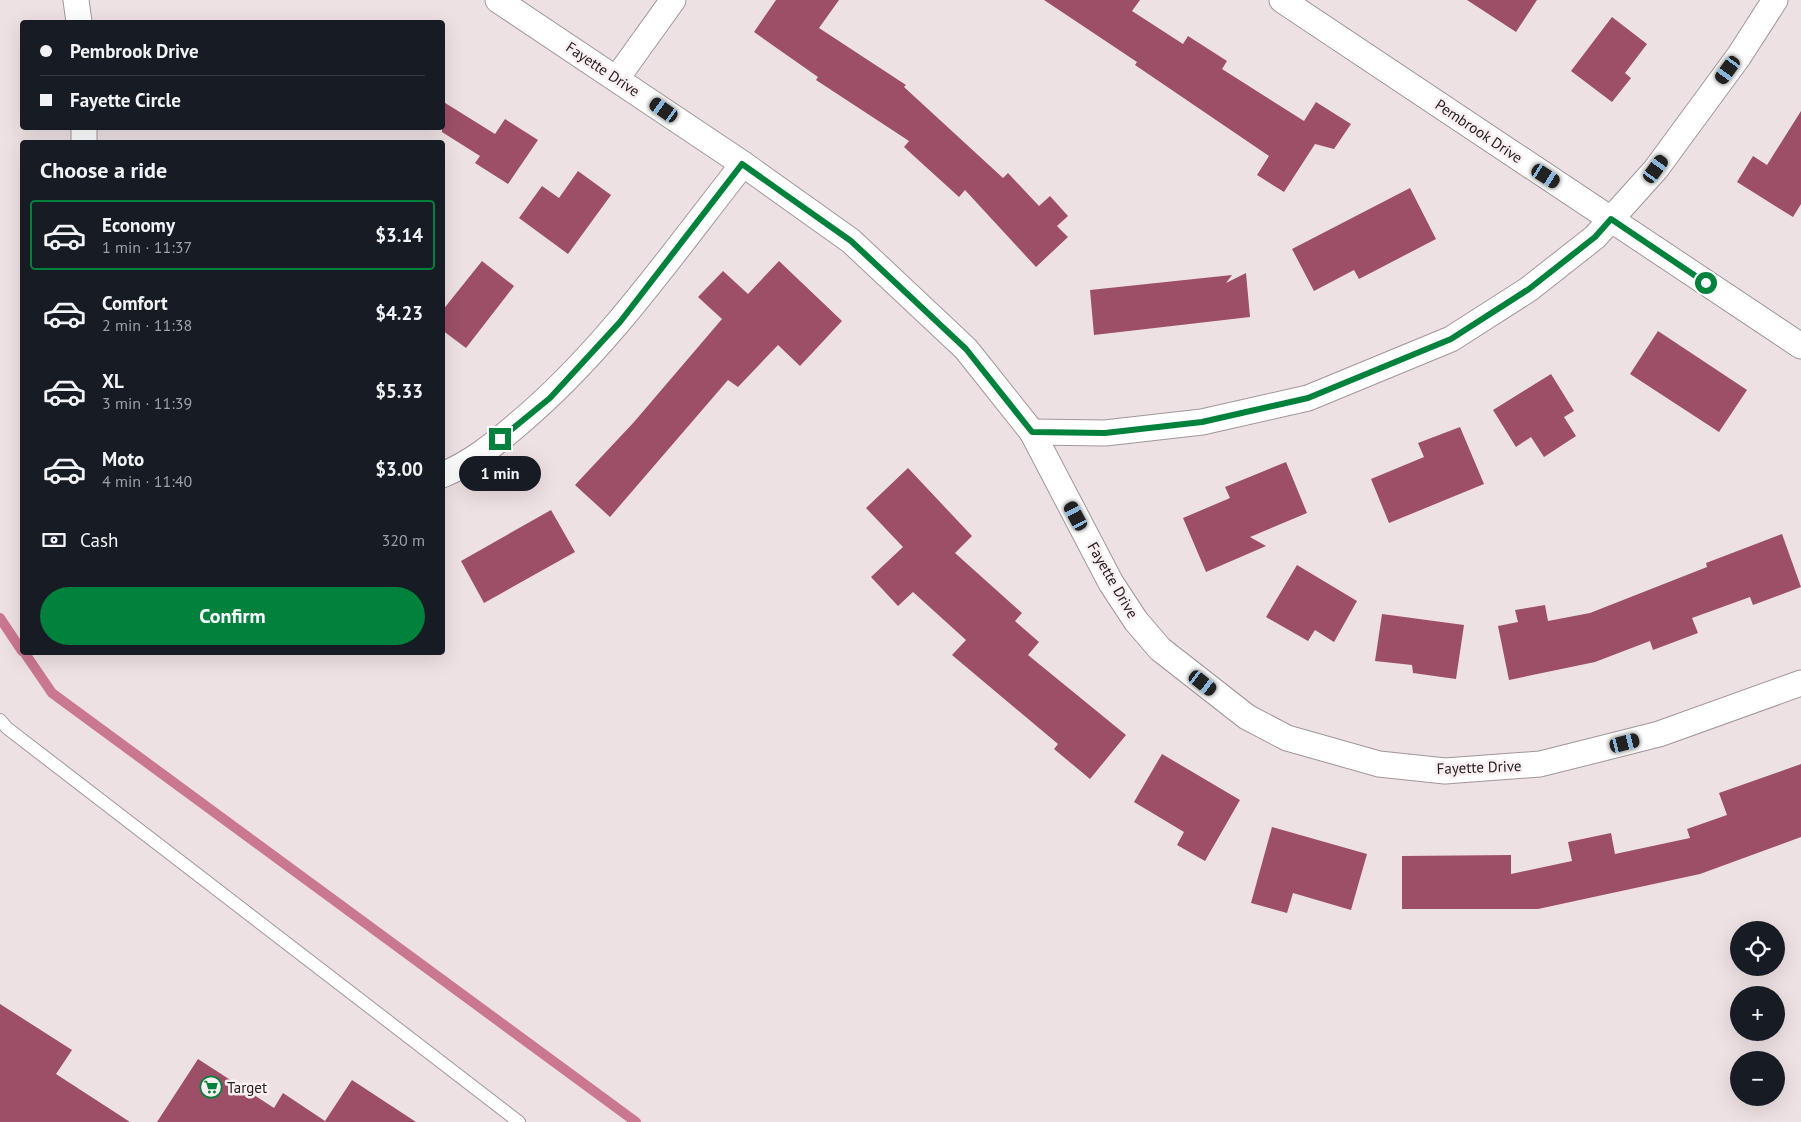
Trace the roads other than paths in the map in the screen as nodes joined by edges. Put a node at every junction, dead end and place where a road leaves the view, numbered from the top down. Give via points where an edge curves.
1 (76, 0) edge
2 (498, 0) edge
3 (672, 0) edge
4 (1282, 0) edge
5 (1775, 0) edge
6 (79, 20) edge
7 (617, 78) junction
8 (742, 164) junction
9 (1611, 219) junction
10 (1801, 346) edge
11 (1032, 432) junction
12 (445, 474) edge
13 (1801, 683) edge
14 (0, 720) edge
15 (519, 1122) edge

1 - 6 street
2 - 7 street, Fayette Drive
3 - 7 street
4 - 9 street, Pembrook Drive
5 - 9 street via 1739,56 1656,169
7 - 8 street, Fayette Drive
8 - 11 street, Fayette Drive via 851,241 966,349
8 - 12 street via 620,322 550,398 500,439
9 - 10 street, Pembrook Drive
9 - 11 street via 1595,237 1529,289 1451,339 1308,398 1202,422 1105,433
11 - 13 street, Fayette Drive via 1111,582 1136,621 1160,649 1247,717 1287,738 1379,764 1435,770 1540,764 1659,734
14 - 15 lane

